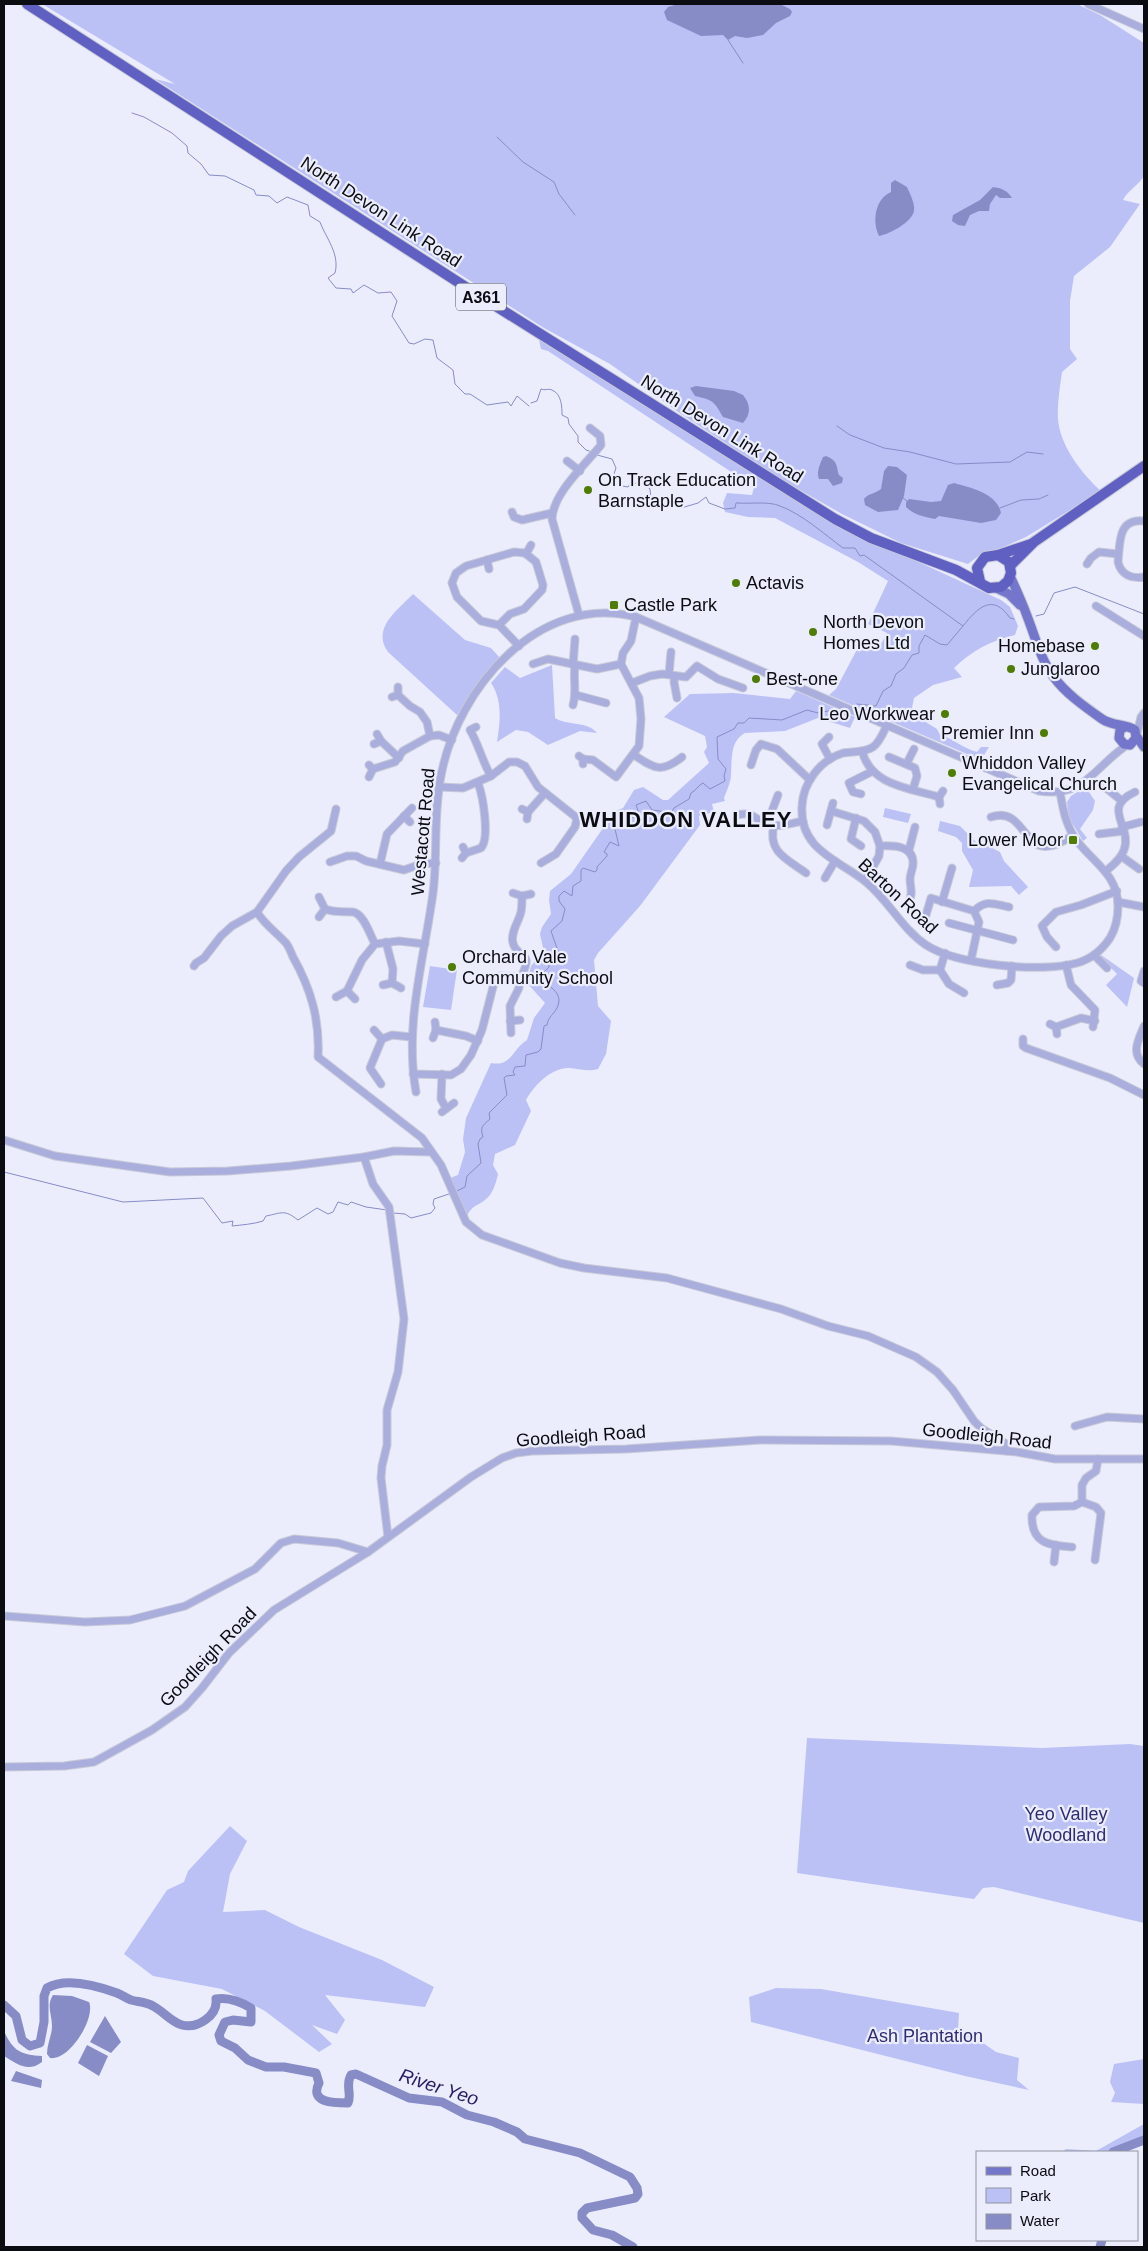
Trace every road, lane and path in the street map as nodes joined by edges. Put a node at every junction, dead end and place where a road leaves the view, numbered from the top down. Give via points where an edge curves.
1 (28, 4) edge
2 (1088, 4) edge
3 (1144, 29) edge
4 (590, 428) dead end
5 (567, 461) dead end
6 (1144, 466) edge
7 (580, 471) junction
8 (512, 512) dead end
9 (552, 512) junction
10 (1144, 521) edge
11 (1034, 542) junction
12 (531, 545) dead end
13 (526, 554) junction
14 (1118, 554) junction
15 (998, 555) junction
16 (486, 560) junction
17 (979, 564) junction
18 (1087, 565) dead end
19 (490, 569) dead end
20 (956, 570) junction
21 (1010, 571) junction
22 (1144, 577) edge
23 (980, 581) junction
24 (996, 588) junction
25 (1096, 606) dead end
26 (579, 615) junction
27 (1027, 616) junction
28 (636, 617) junction
29 (499, 625) junction
30 (1144, 636) edge
31 (576, 639) dead end
32 (519, 646) junction
33 (670, 652) dead end
34 (533, 664) dead end
35 (621, 664) junction
36 (574, 665) junction
37 (672, 675) junction
38 (632, 683) junction
39 (398, 687) dead end
40 (743, 688) dead end
41 (576, 695) junction
42 (677, 698) dead end
43 (606, 703) dead end
44 (573, 704) dead end
45 (1143, 715) edge
46 (887, 725) junction
47 (476, 726) dead end
48 (430, 736) junction
49 (1128, 736) junction
50 (829, 737) dead end
51 (377, 740) dead end
52 (452, 740) junction
53 (1144, 748) edge
54 (914, 749) dead end
55 (862, 751) junction
56 (683, 754) dead end
57 (634, 755) junction
58 (890, 757) dead end
59 (399, 758) junction
60 (830, 759) junction
61 (582, 760) dead end
62 (907, 763) junction
63 (751, 765) dead end
64 (871, 772) junction
65 (491, 776) junction
66 (369, 777) dead end
67 (810, 780) junction
68 (478, 783) junction
69 (439, 787) junction
70 (1106, 788) dead end
71 (913, 789) junction
72 (1060, 792) junction
73 (544, 793) junction
74 (861, 794) dead end
75 (778, 795) dead end
76 (941, 797) dead end
77 (1138, 800) dead end
78 (1122, 801) junction
79 (833, 803) dead end
80 (412, 808) dead end
81 (336, 809) dead end
82 (831, 811) junction
83 (525, 813) dead end
84 (737, 815) dead end
85 (404, 816) junction
86 (991, 817) dead end
87 (856, 818) junction
88 (803, 821) junction
89 (410, 822) dead end
90 (1141, 822) dead end
91 (771, 825) junction
92 (827, 825) dead end
93 (916, 827) dead end
94 (1123, 829) junction
95 (1073, 834) junction
96 (1099, 834) dead end
97 (861, 846) dead end
98 (880, 846) junction
99 (909, 850) junction
100 (337, 851) dead end
101 (464, 853) dead end
102 (1120, 856) junction
103 (340, 859) junction
104 (835, 861) junction
105 (330, 862) dead end
106 (436, 863) junction
107 (380, 864) junction
108 (539, 864) dead end
109 (952, 868) dead end
110 (1139, 869) dead end
111 (902, 870) dead end
112 (1106, 871) junction
113 (912, 872) junction
114 (806, 873) dead end
115 (825, 878) dead end
116 (865, 881) junction
117 (1117, 891) junction
118 (513, 893) dead end
119 (531, 894) dead end
120 (522, 896) junction
121 (319, 897) dead end
122 (910, 898) dead end
123 (942, 902) junction
124 (1118, 902) junction
125 (1009, 907) dead end
126 (1144, 907) edge
127 (326, 909) junction
128 (974, 911) junction
129 (256, 912) junction
130 (926, 915) dead end
131 (319, 917) dead end
132 (949, 923) dead end
133 (978, 931) junction
134 (1013, 940) dead end
135 (386, 942) junction
136 (375, 944) junction
137 (425, 944) junction
138 (1056, 947) dead end
139 (945, 953) junction
140 (1094, 955) junction
141 (971, 960) junction
142 (910, 965) dead end
143 (1066, 965) junction
144 (194, 966) dead end
145 (1012, 966) junction
146 (1107, 968) dead end
147 (940, 970) junction
148 (1144, 971) edge
149 (521, 976) junction
150 (392, 983) junction
151 (1144, 983) edge
152 (997, 984) dead end
153 (383, 985) dead end
154 (401, 988) dead end
155 (347, 991) junction
156 (964, 993) dead end
157 (336, 997) dead end
158 (355, 999) dead end
159 (520, 1020) dead end
160 (510, 1021) junction
161 (1144, 1026) edge
162 (1054, 1028) dead end
163 (374, 1030) dead end
164 (510, 1032) dead end
165 (411, 1037) junction
166 (382, 1038) junction
167 (433, 1038) dead end
168 (1023, 1038) dead end
169 (478, 1041) junction
170 (1144, 1064) edge
171 (413, 1074) junction
172 (442, 1074) junction
173 (381, 1084) dead end
174 (416, 1092) dead end
175 (1144, 1095) edge
176 (454, 1103) dead end
177 (4, 1140) edge
178 (430, 1152) junction
179 (364, 1157) junction
180 (1144, 1419) edge
181 (1075, 1426) dead end
182 (1007, 1451) junction
183 (1098, 1459) junction
184 (1144, 1459) edge
185 (1082, 1502) junction
186 (388, 1537) junction
187 (1098, 1537) junction
188 (1107, 1539) dead end
189 (1056, 1546) junction
190 (1072, 1547) dead end
191 (368, 1552) junction
192 (1095, 1560) dead end
193 (1054, 1562) dead end
194 (4, 1616) edge
195 (4, 1767) edge

1 - 20 highway, North Devon Link Road / A361 via 474,293 794,494 872,538
2 - 3 street
4 - 7 street via 601,438 601,445
5 - 7 street
6 - 11 highway
7 - 9 street via 559,496
8 - 9 street via 514,517 522,520
9 - 26 street
10 - 14 street via 1136,520 1122,530
11 - 15 highway
11 - 21 highway
12 - 13 street
13 - 16 street via 514,552
13 - 29 street via 536,562 542,590 524,609 505,617
14 - 18 street via 1099,552
14 - 22 street via 1122,571 1131,578
15 - 17 highway via 985,557
15 - 21 highway via 1006,559
16 - 19 street
16 - 29 street via 461,569 454,577 452,587 456,597 481,621
17 - 20 highway
17 - 23 highway via 977,573
20 - 23 highway, North Devon Link Road / A361
21 - 24 highway via 1005,585
21 - 27 main road
23 - 24 highway
24 - 27 main road via 1014,597
25 - 30 street
26 - 28 street, Westacott Road via 604,612
26 - 32 street, Westacott Road via 546,626
27 - 49 main road via 1053,676 1081,704
28 - 35 street via 631,641 623,653
28 - 46 street, Westacott Road
29 - 32 street
31 - 36 street
32 - 52 street, Westacott Road via 494,669 474,696
33 - 37 street
34 - 36 street via 548,659
35 - 36 street via 597,670
35 - 38 street
36 - 41 street
37 - 38 street via 650,676
37 - 40 street via 686,677 699,663 718,679
37 - 42 street
38 - 57 street via 642,707 640,739
39 - 48 street via 395,696 424,716
41 - 43 street
41 - 44 street
45 - 49 street
45 - 49 street
46 - 55 street, Barton Road via 881,739
46 - 72 street, Westacott Road via 1025,786 1038,791
47 - 65 street via 470,730
48 - 52 street via 439,735
48 - 59 street via 403,751
49 - 53 main road
49 - 72 street via 1081,784
50 - 60 street via 822,744
51 - 59 street
52 - 69 street, Westacott Road
54 - 62 street
55 - 60 street, Barton Road
55 - 64 street
56 - 57 street via 675,763 661,769
57 - 61 street via 614,780 593,760
58 - 62 street
59 - 66 street via 395,762 371,767
60 - 67 street, Barton Road
62 - 71 street via 918,773
63 - 67 street via 761,744 777,749
64 - 71 street via 883,780
64 - 74 street via 849,783 853,792
65 - 68 street
65 - 73 street via 509,762 517,762 525,766
67 - 88 street, Barton Road via 802,800
68 - 69 street via 463,788
68 - 101 street via 484,802 486,840 481,848
69 - 106 street, Westacott Road
70 - 78 street
71 - 76 street
72 - 95 street, Barton Road via 1066,822
73 - 83 street
73 - 108 street via 576,816 578,822 553,858
75 - 91 street
77 - 78 street via 1135,790
78 - 94 street via 1118,811
79 - 82 street
80 - 85 street
81 - 129 street via 331,832 286,871
82 - 87 street
82 - 92 street
84 - 91 street via 752,814
85 - 89 street
85 - 107 street via 386,834
86 - 95 street via 1009,816 1033,842 1042,847 1055,846
87 - 97 street via 851,839
87 - 98 street via 872,827
88 - 91 street
88 - 104 street, Barton Road via 818,850
90 - 94 street
91 - 114 street via 771,839 776,850
93 - 99 street
94 - 96 street
94 - 102 street via 1125,843
95 - 112 street, Barton Road
98 - 99 street
98 - 116 street via 877,862
99 - 113 street
100 - 103 street
102 - 110 street
102 - 112 street
103 - 105 street
103 - 107 street via 356,856
104 - 115 street
104 - 116 street, Barton Road
106 - 107 street via 404,870
106 - 137 street, Westacott Road
109 - 123 street
111 - 113 street
112 - 117 street, Barton Road
113 - 122 street
116 - 139 street, Barton Road via 882,896 910,932
117 - 124 street, Barton Road
117 - 138 street via 1056,912 1042,926 1046,937
118 - 120 street
119 - 120 street
120 - 149 street via 512,939 515,947 526,956
121 - 127 street
123 - 128 street
123 - 130 street via 931,898
124 - 126 street
124 - 140 street, Barton Road via 1115,928
125 - 128 street via 988,902
127 - 131 street
127 - 136 street via 360,916
128 - 133 street via 979,922
129 - 144 street via 232,926
129 - 178 street via 287,944 303,973 318,1026 318,1057 422,1138
132 - 133 street
133 - 134 street
133 - 141 street
135 - 136 street
135 - 137 street
135 - 150 street via 393,969
136 - 155 street via 362,960
137 - 165 street, Westacott Road
139 - 141 street, Barton Road
139 - 147 street
140 - 143 street, Barton Road
140 - 146 street
141 - 145 street, Barton Road
142 - 147 street via 923,970
143 - 145 street, Barton Road
143 - 162 street via 1072,985 1095,1010 1094,1024 1081,1018
145 - 152 street via 1011,980
147 - 156 street via 949,984
148 - 151 street via 1141,981
149 - 160 street via 510,1006
149 - 169 street via 501,976 494,983
150 - 153 street
150 - 154 street
155 - 157 street
155 - 158 street
159 - 160 street
160 - 164 street
161 - 170 street via 1136,1051
163 - 166 street
165 - 166 street via 392,1035
165 - 171 street, Westacott Road
166 - 173 street via 370,1062 370,1068
167 - 169 street via 436,1026
168 - 175 street via 1026,1048 1110,1078
169 - 172 street via 459,1072
171 - 172 street
171 - 174 street, Westacott Road
172 - 176 street via 444,1110
177 - 179 street via 55,1156 170,1172 228,1171
178 - 179 street via 394,1151
178 - 182 street via 441,1165 466,1222 482,1235 560,1263 675,1280 868,1336 916,1357 937,1372 974,1421 1005,1443
179 - 186 street via 373,1184 390,1211 404,1318 398,1372 387,1410 387,1445 381,1478
180 - 181 street via 1107,1418
182 - 183 street, Goodleigh Road via 1055,1459
182 - 186 street, Goodleigh Road via 891,1441 760,1440 626,1449 532,1451 502,1458
183 - 184 street, Goodleigh Road
183 - 185 street via 1096,1472 1082,1485
185 - 187 street via 1096,1507 1101,1513
185 - 189 street via 1074,1506 1039,1507 1033,1511 1034,1532 1046,1543
186 - 191 street, Goodleigh Road
187 - 188 street
187 - 192 street
189 - 190 street
189 - 193 street
191 - 194 street via 338,1543 294,1539 281,1543 255,1569 185,1606 130,1620 85,1622
191 - 195 street, Goodleigh Road via 274,1610 229,1653 185,1707 152,1730 94,1762

